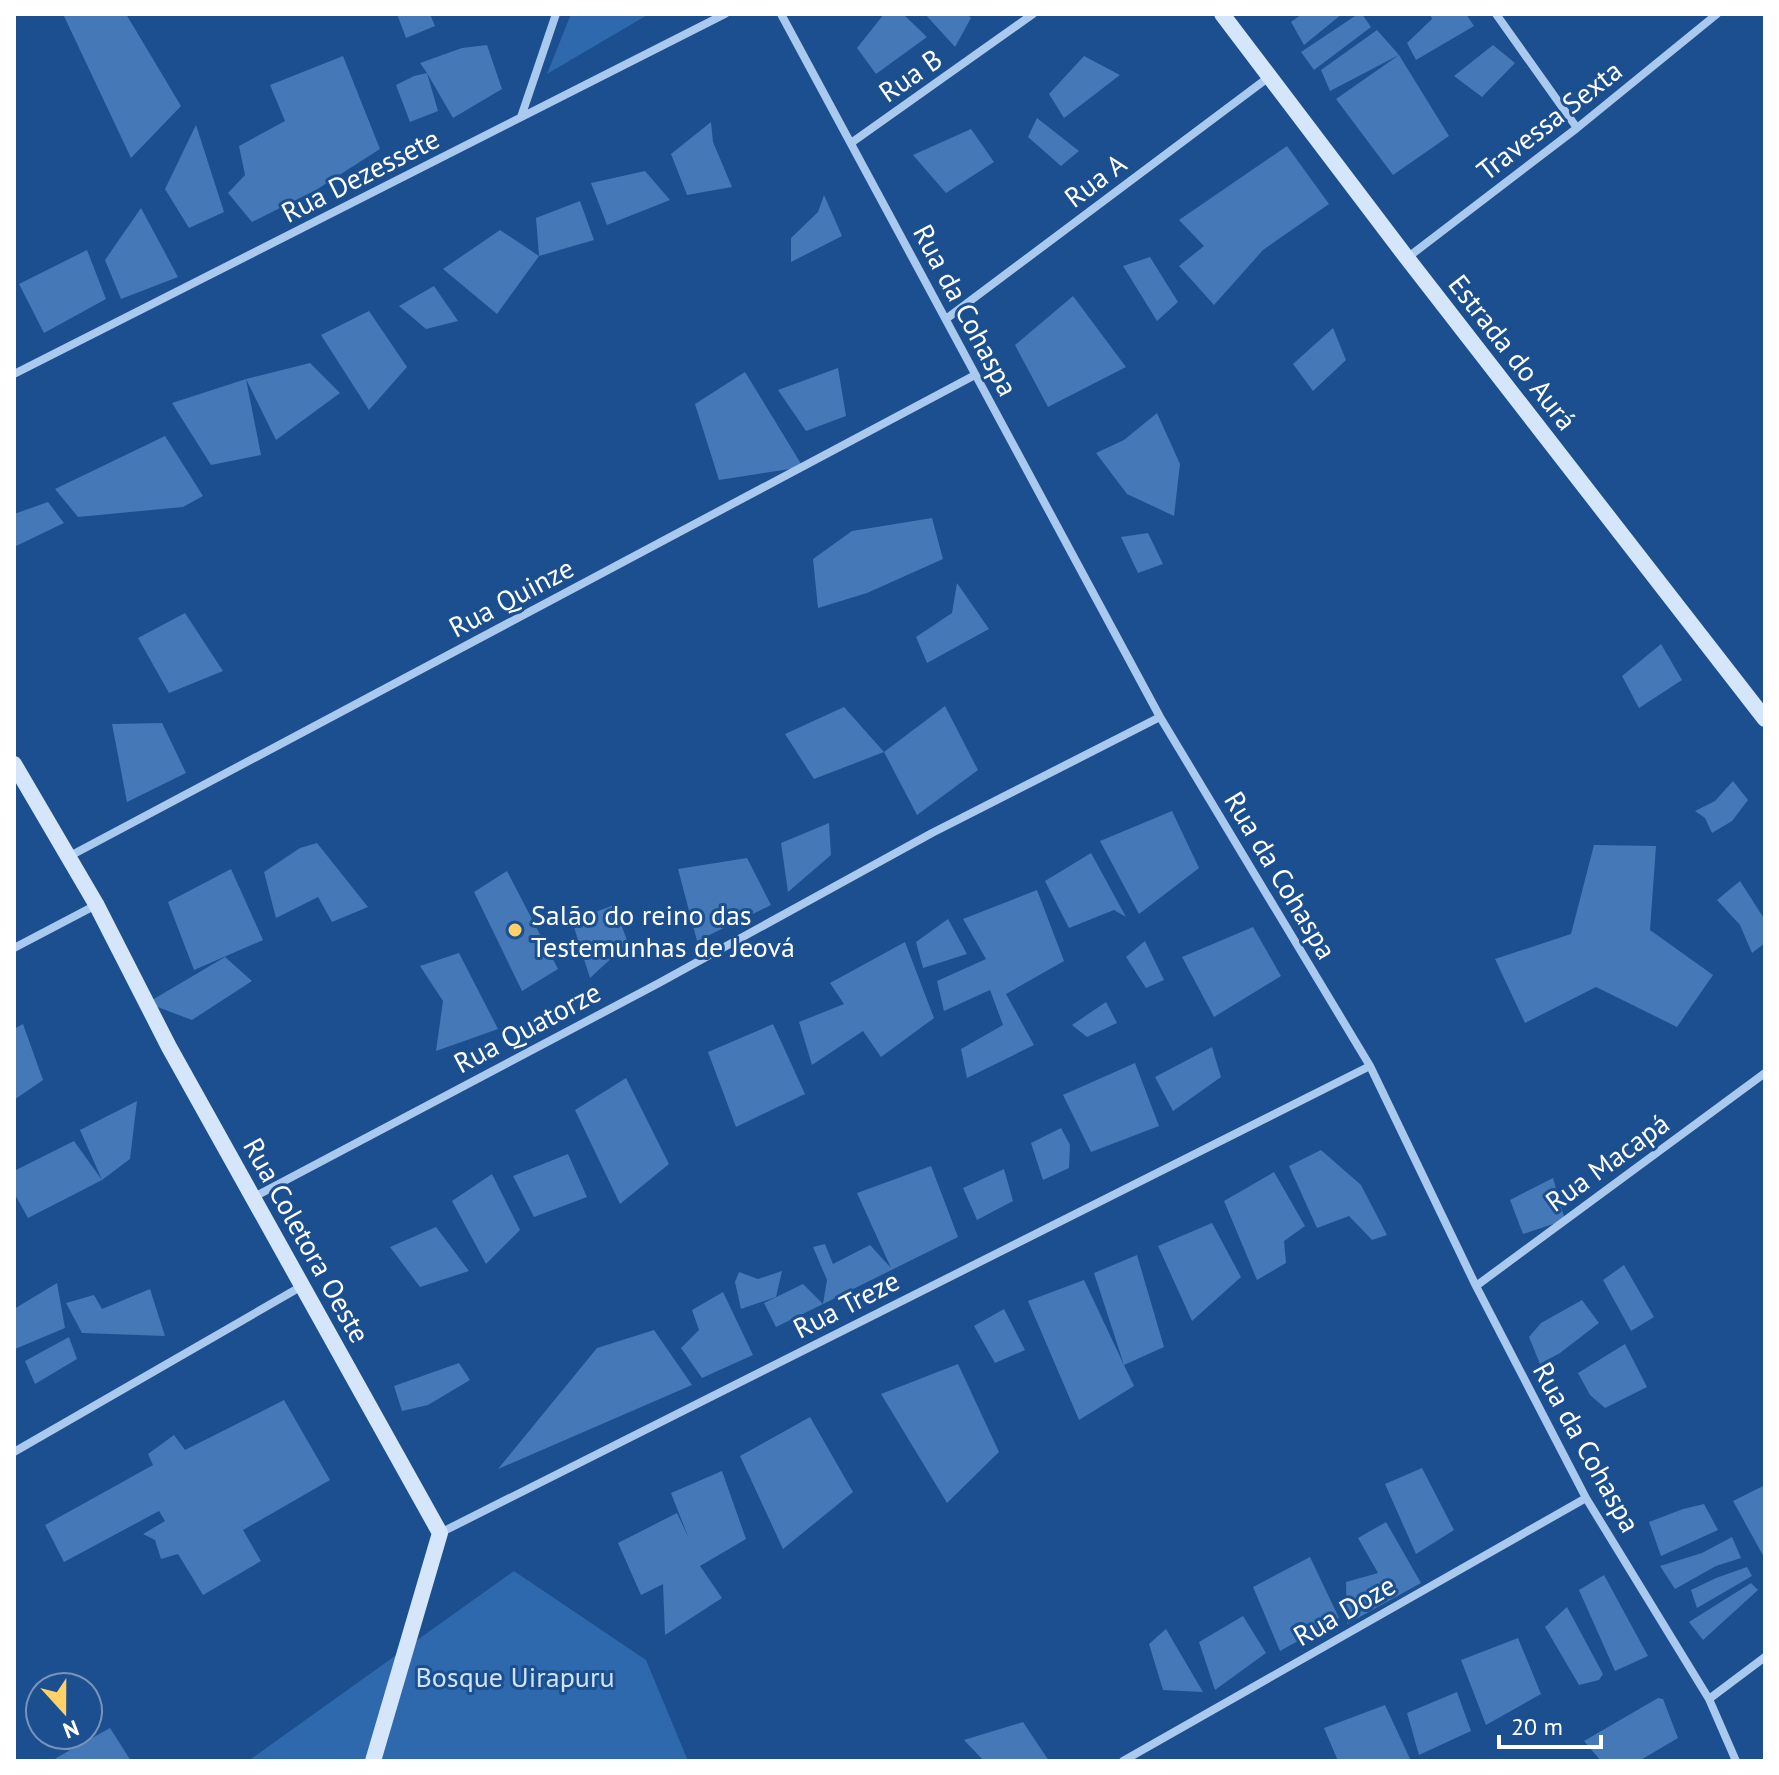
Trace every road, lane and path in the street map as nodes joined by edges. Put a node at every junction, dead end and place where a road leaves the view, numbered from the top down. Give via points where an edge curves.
1 (556, 14) edge
2 (725, 14) edge
3 (781, 14) edge
4 (1033, 14) edge
5 (1222, 14) edge
6 (1496, 14) edge
7 (1717, 14) edge
8 (1270, 76) junction
9 (521, 118) junction
10 (1577, 128) junction
11 (851, 143) junction
12 (1407, 258) junction
13 (946, 319) junction
14 (14, 374) edge
15 (975, 375) junction
16 (1160, 717) junction
17 (1765, 719) edge
18 (14, 764) edge
19 (67, 858) junction
20 (96, 904) junction
21 (14, 948) edge
22 (1370, 1066) junction
23 (1765, 1073) edge
24 (254, 1197) junction
25 (303, 1285) junction
26 (1476, 1286) junction
27 (14, 1452) edge
28 (1586, 1498) junction
29 (440, 1533) junction
30 (1765, 1657) edge
31 (1709, 1699) junction
32 (373, 1761) edge
33 (1123, 1761) edge
34 (1736, 1761) edge

1 - 9 street
2 - 9 street, Rua Dezessete
3 - 11 street, Rua da Cohaspa
4 - 11 street, Rua B
5 - 8 street, Estrada do Aurá
6 - 10 street
7 - 10 street, Travessa Sexta
8 - 12 street, Estrada do Aurá
8 - 13 street, Rua A
9 - 14 street, Rua Dezessete
10 - 12 street, Travessa Sexta
11 - 13 street, Rua da Cohaspa
12 - 17 street, Estrada do Aurá
13 - 15 street, Rua da Cohaspa
15 - 16 street, Rua da Cohaspa
15 - 19 street, Rua Quinze
16 - 22 street, Rua da Cohaspa
16 - 24 street, Rua Quatorze via 932,833
18 - 19 street, Rua Coletora Oeste
19 - 20 street, Rua Coletora Oeste
20 - 21 street
20 - 24 street, Rua Coletora Oeste
22 - 26 street, Rua da Cohaspa
22 - 29 street, Rua Treze
23 - 26 street, Rua Macapá
24 - 25 street, Rua Coletora Oeste
25 - 27 street
25 - 29 street, Rua Coletora Oeste
26 - 28 street, Rua da Cohaspa
28 - 31 street, Rua da Cohaspa
28 - 33 street, Rua Doze
29 - 32 street
30 - 31 street
31 - 34 street, Rua da Cohaspa

